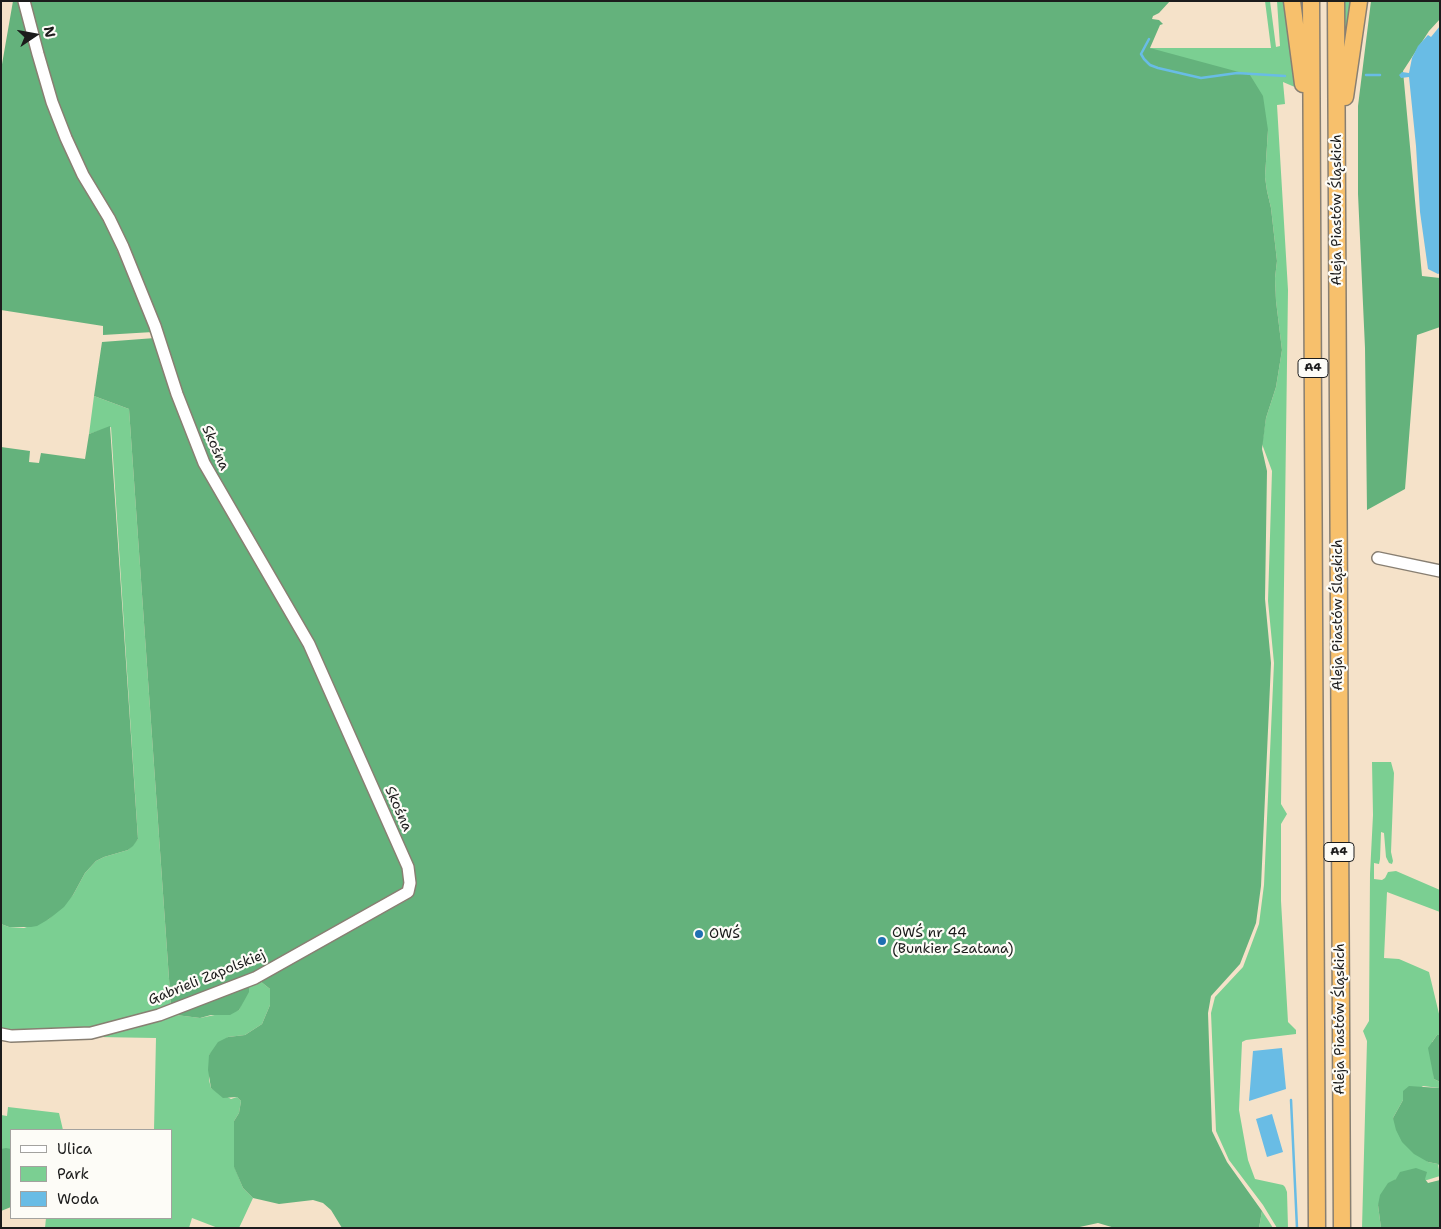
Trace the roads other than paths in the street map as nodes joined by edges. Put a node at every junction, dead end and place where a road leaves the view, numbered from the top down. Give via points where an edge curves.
1 (24, 1) edge
2 (1292, 1) edge
3 (1311, 1) edge
4 (1336, 1) edge
5 (1358, 1) edge
6 (1337, 154) junction
7 (1312, 158) junction
8 (1378, 558) dead end
9 (1440, 571) edge
10 (408, 892) joint
11 (1, 1034) edge
12 (1317, 1228) edge
13 (1342, 1228) edge

1 - 10 street, Skośna via 66,138 83,176 110,218 123,246 204,463 309,644 408,867
2 - 7 highway
3 - 7 highway, Aleja Piastów Śląskich / A4
4 - 6 highway, Aleja Piastów Śląskich / A4
5 - 6 highway
6 - 13 highway, Aleja Piastów Śląskich / A4
7 - 12 highway, Aleja Piastów Śląskich / A4
8 - 9 street
10 - 11 street, Gabrieli Zapolskiej via 255,978 159,1015 91,1033

